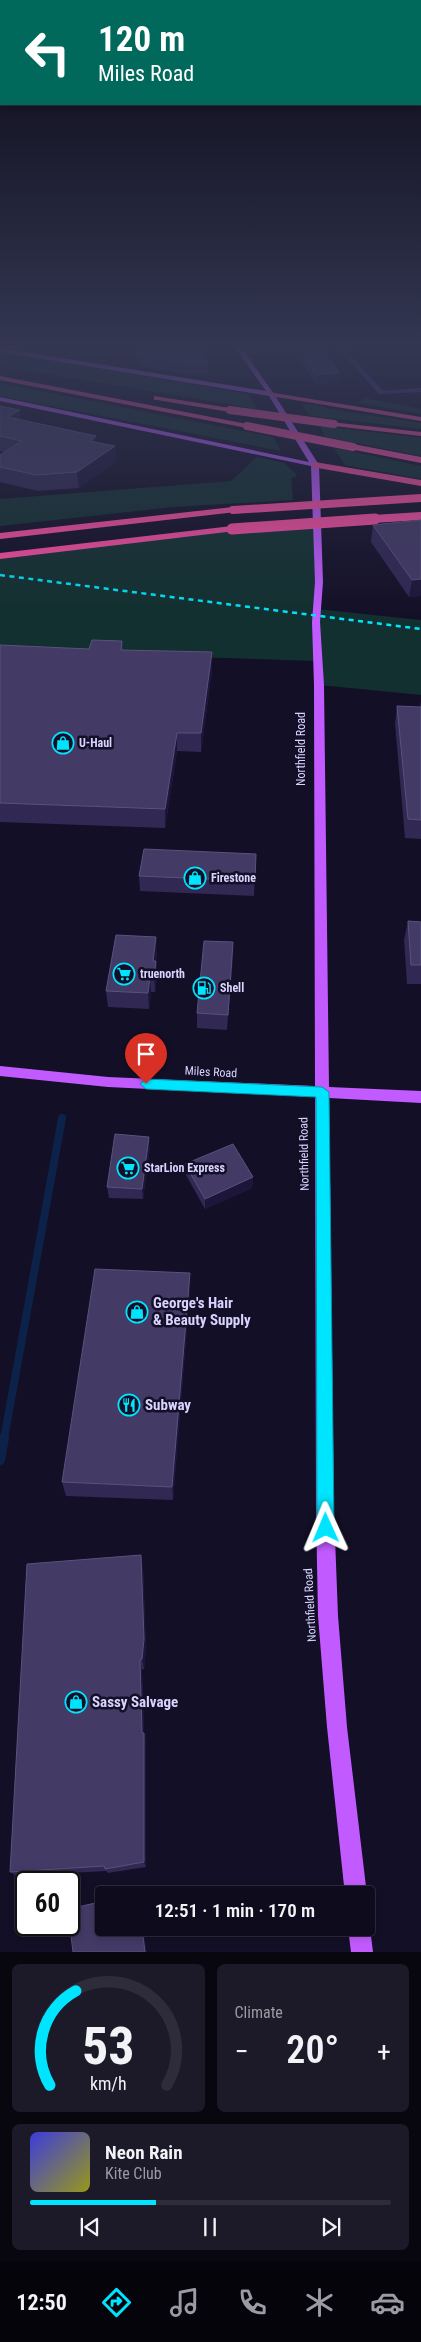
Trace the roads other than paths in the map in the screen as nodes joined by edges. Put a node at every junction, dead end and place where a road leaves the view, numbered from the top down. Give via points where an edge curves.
1 (182, 437) edge
2 (298, 437) edge
3 (303, 437) edge
4 (421, 460) edge
5 (315, 465) junction
6 (421, 483) edge
7 (421, 498) edge
8 (421, 516) edge
9 (61, 528) junction
10 (0, 530) edge
11 (0, 536) edge
12 (0, 556) edge
13 (0, 1071) edge
14 (322, 1092) junction
15 (421, 1098) edge
16 (355, 1886) edge
17 (360, 1936) edge
18 (362, 1952) edge

1 - 5 main road
2 - 5 main road, Northfield Road
3 - 4 highway, bridge
5 - 6 highway
5 - 14 main road, Northfield Road via 319,582 316,622
7 - 9 highway, bridge via 233,510
8 - 12 highway, bridge via 232,529
9 - 10 highway
9 - 11 highway
13 - 14 main road, Miles Road via 108,1082
14 - 15 main road, Miles Road
14 - 16 main road, Northfield Road via 328,1616
17 - 18 main road

